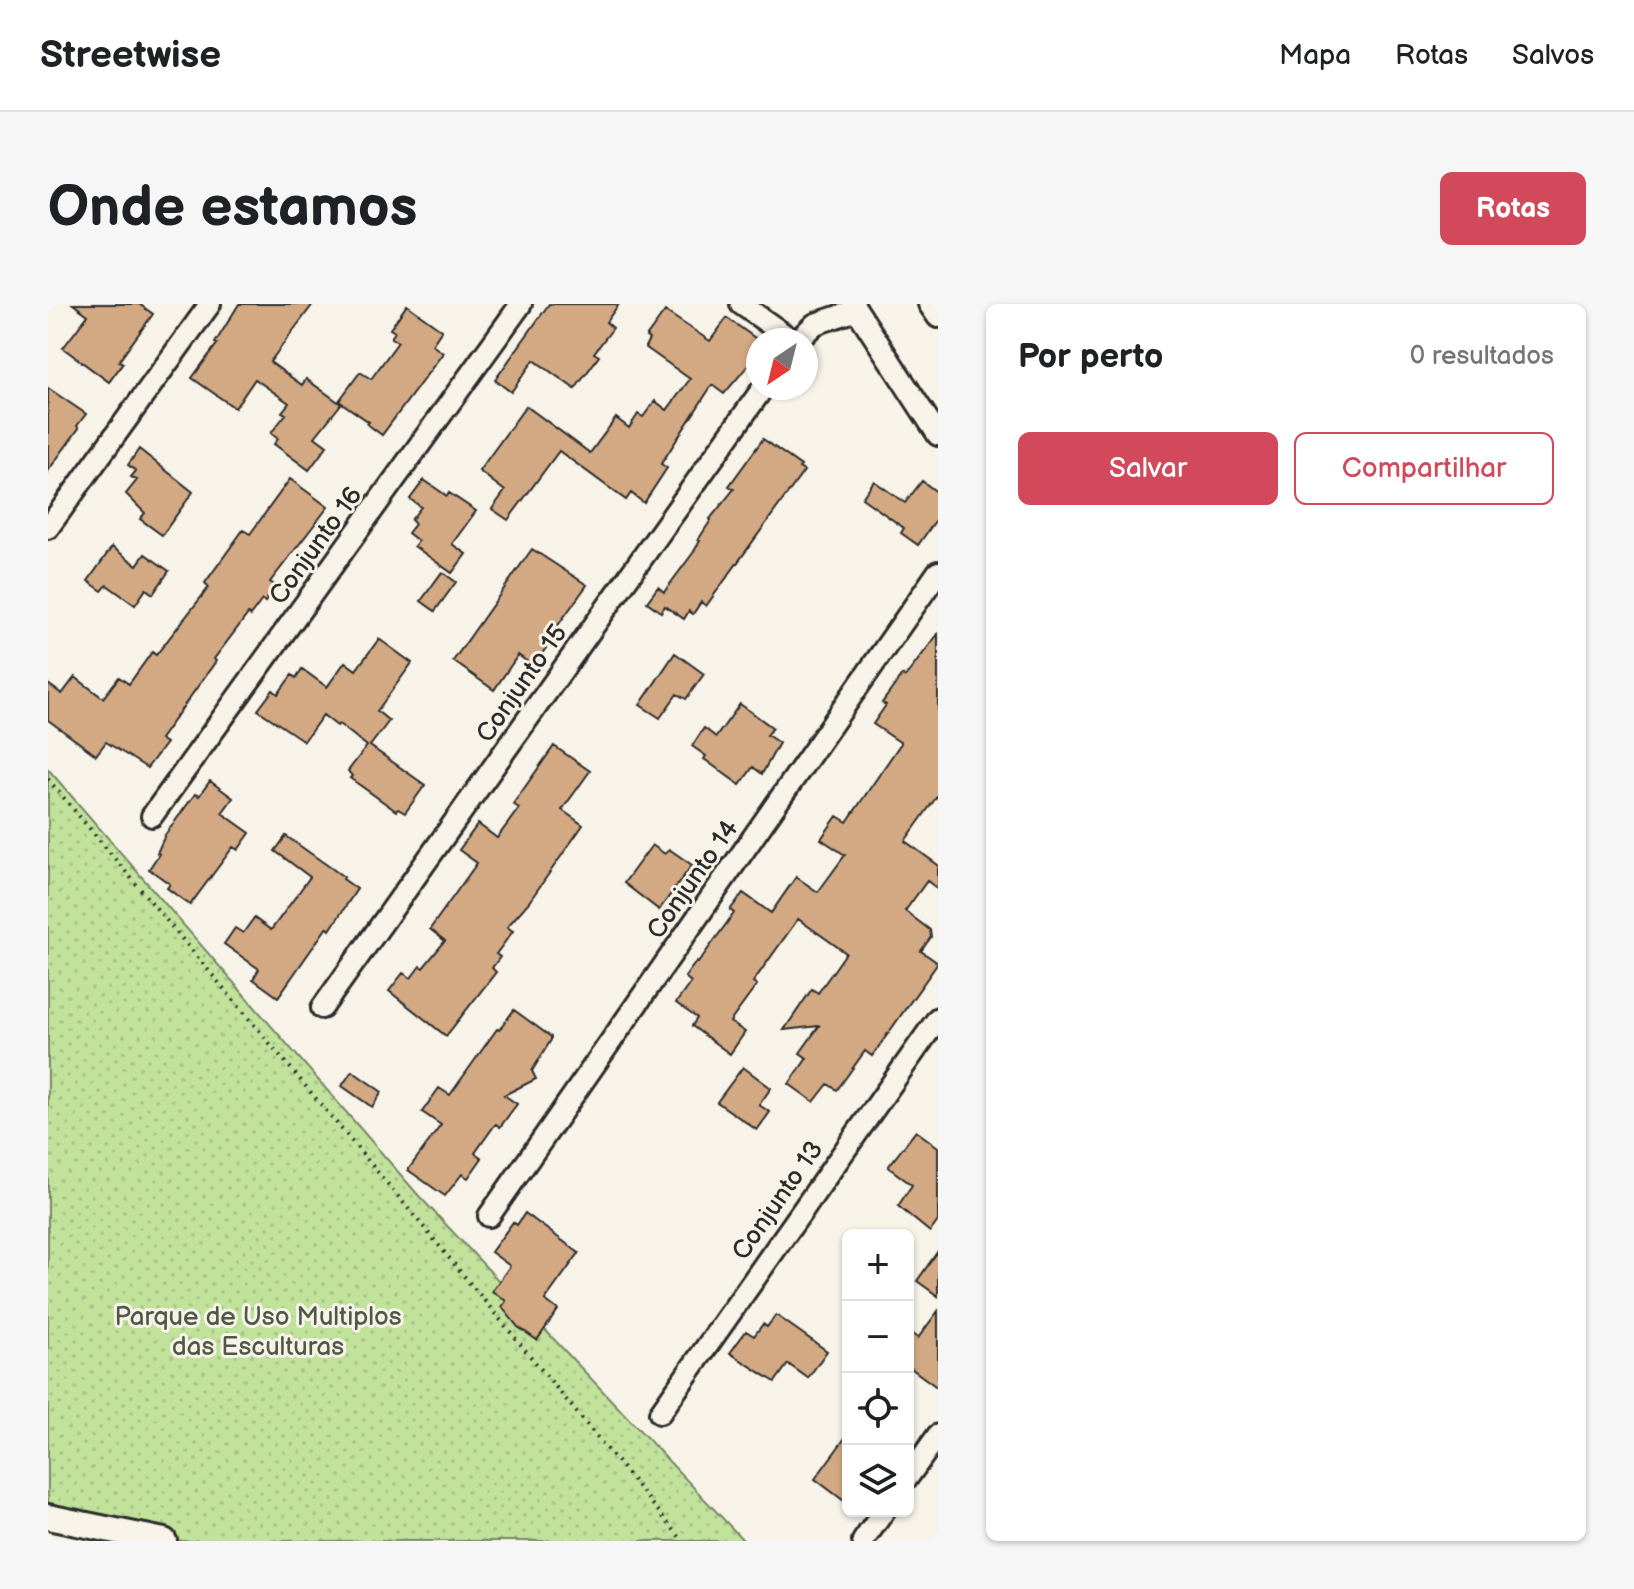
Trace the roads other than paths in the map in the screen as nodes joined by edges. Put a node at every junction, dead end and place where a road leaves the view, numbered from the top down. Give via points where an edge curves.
1 (210, 304) edge
2 (521, 304) edge
3 (741, 304) edge
4 (929, 304) edge
5 (855, 307) edge
6 (938, 317) edge
7 (777, 328) edge
8 (810, 328) edge
9 (754, 400) edge
10 (938, 435) edge
11 (48, 528) edge
12 (938, 572) edge
13 (152, 816) dead end
14 (322, 1008) dead end
15 (938, 1018) edge
16 (489, 1216) dead end
17 (660, 1413) dead end
18 (938, 1435) edge
19 (914, 1469) edge
20 (48, 1517) edge
21 (880, 1517) edge
22 (164, 1541) edge
23 (863, 1541) edge

1 - 11 street
2 - 13 street, Conjunto 16
3 - 7 street
4 - 6 street
5 - 8 street
5 - 10 street
9 - 14 street, Conjunto 15
12 - 16 street, Conjunto 14
15 - 17 street, Conjunto 13
18 - 19 street
20 - 22 street
21 - 23 street

